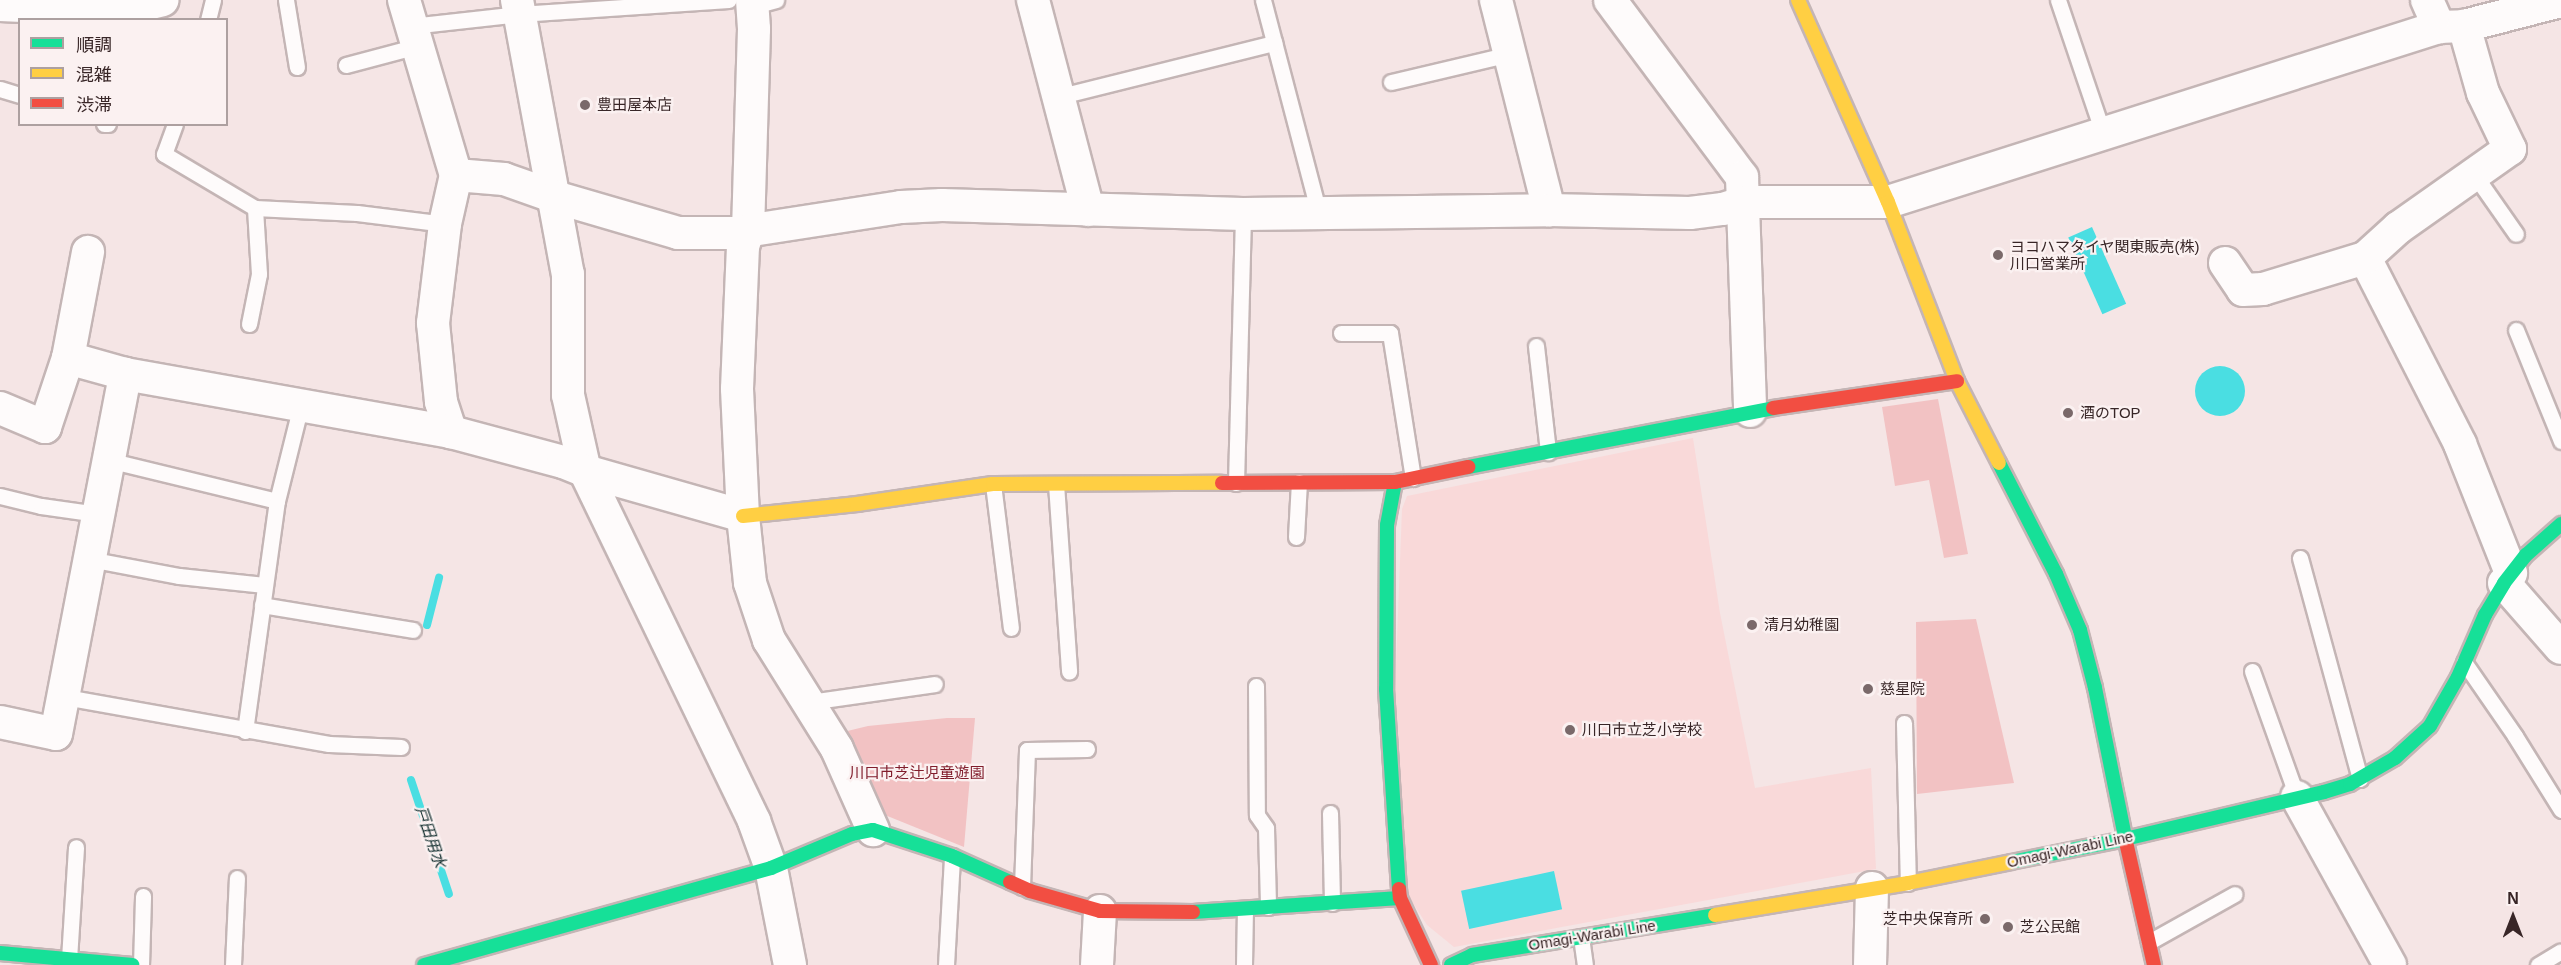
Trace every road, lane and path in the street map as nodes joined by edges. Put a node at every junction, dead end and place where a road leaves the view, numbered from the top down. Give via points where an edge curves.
1 (213, 0) edge
2 (286, 0) edge
3 (1033, 0) edge
4 (1263, 0) edge
5 (1496, 0) edge
6 (1610, 0) edge
7 (1798, 0) edge
8 (2058, 0) edge
9 (2561, 1) edge
10 (752, 2) edge
11 (0, 4) edge
12 (145, 5) edge
13 (518, 7) edge
14 (208, 18) edge
15 (2443, 18) edge
16 (411, 24) edge
17 (1274, 43) junction
18 (1509, 54) junction
19 (346, 65) dead end
20 (297, 68) dead end
21 (1391, 82) dead end
22 (0, 89) edge
23 (18, 94) edge
24 (1057, 97) junction
25 (174, 126) edge
26 (2103, 133) junction
27 (2474, 174) junction
28 (456, 175) junction
29 (555, 197) junction
30 (1744, 202) junction
31 (1888, 202) junction
32 (255, 208) junction
33 (1088, 210) junction
34 (1549, 210) junction
35 (1319, 213) junction
36 (1243, 214) junction
37 (445, 224) junction
38 (748, 231) junction
39 (2516, 234) dead end
40 (88, 252) dead end
41 (2365, 258) junction
42 (2225, 263) dead end
43 (249, 324) dead end
44 (2516, 330) dead end
45 (1341, 333) dead end
46 (1536, 346) dead end
47 (68, 358) junction
48 (125, 374) junction
49 (1957, 381) junction
50 (301, 405) junction
51 (0, 408) edge
52 (1750, 411) junction
53 (451, 432) junction
54 (2561, 441) edge
55 (1548, 452) junction
56 (108, 460) junction
57 (585, 471) junction
58 (1413, 478) junction
59 (1299, 482) junction
60 (1395, 482) junction
61 (1056, 483) junction
62 (1236, 483) junction
63 (993, 484) junction
64 (0, 496) edge
65 (277, 501) junction
66 (98, 514) junction
67 (743, 516) junction
68 (2561, 524) edge
69 (1296, 537) dead end
70 (2300, 558) dead end
71 (89, 559) junction
72 (2507, 578) junction
73 (265, 585) junction
74 (262, 605) junction
75 (1011, 628) dead end
76 (413, 630) dead end
77 (2561, 648) edge
78 (2464, 662) junction
79 (2252, 671) dead end
80 (1069, 672) dead end
81 (935, 684) dead end
82 (1256, 686) dead end
83 (65, 696) junction
84 (809, 702) junction
85 (0, 722) edge
86 (1904, 723) dead end
87 (245, 730) junction
88 (402, 747) dead end
89 (1088, 749) dead end
90 (2360, 779) junction
91 (2296, 797) junction
92 (2559, 803) edge
93 (1330, 813) dead end
94 (873, 830) junction
95 (2125, 839) junction
96 (76, 847) dead end
97 (952, 856) junction
98 (771, 868) junction
99 (237, 878) dead end
100 (1908, 883) junction
101 (1022, 888) junction
102 (1872, 888) junction
103 (2235, 894) dead end
104 (143, 896) dead end
105 (1400, 898) junction
106 (1332, 903) junction
107 (1268, 907) junction
108 (1245, 909) junction
109 (1100, 911) junction
110 (1581, 937) junction
111 (2149, 942) junction
112 (0, 952) edge
113 (2559, 952) dead end
114 (69, 959) junction
115 (131, 965) edge
116 (141, 965) edge
117 (233, 965) edge
118 (424, 965) edge
119 (789, 965) edge
120 (946, 965) edge
121 (1097, 965) edge
122 (1244, 965) edge
123 (1431, 965) edge
124 (1451, 965) edge
125 (1585, 965) edge
126 (1870, 965) edge
127 (2154, 965) edge
128 (2390, 965) edge
129 (2538, 965) edge

1 - 14 lane
2 - 20 lane
3 - 24 street
4 - 17 lane
5 - 18 street
6 - 30 street via 1742,177
7 - 31 street
8 - 26 lane
9 - 15 street
10 - 13 lane
10 - 38 street
11 - 12 street via 69,8
13 - 16 lane
13 - 29 street
15 - 26 street
15 - 27 street via 2510,149
16 - 19 lane
16 - 28 street
17 - 24 lane
17 - 35 lane
18 - 21 lane
18 - 34 street
22 - 23 lane
24 - 33 street
25 - 32 lane via 164,154
26 - 31 street
27 - 39 lane
27 - 41 street via 2398,228
28 - 29 street via 504,179
28 - 37 street
29 - 38 street via 678,233
29 - 57 street via 568,274 568,395
30 - 31 street
30 - 34 street via 1690,213
30 - 52 street
31 - 49 street
32 - 37 lane via 357,213
32 - 43 lane via 259,274
33 - 36 street
33 - 38 street via 901,207
34 - 35 street
35 - 36 street
36 - 62 lane
37 - 53 street via 433,323 441,402
38 - 67 street via 743,246 737,389
40 - 47 street
41 - 42 street via 2263,289 2243,290
41 - 72 street via 2460,444
44 - 54 lane
45 - 58 lane via 1390,333
46 - 55 lane
47 - 48 street
47 - 51 street via 45,428
48 - 50 street
48 - 56 street
49 - 52 street
49 - 95 street via 2056,574 2080,630
50 - 53 street
50 - 65 lane
52 - 55 street
53 - 57 street
55 - 58 street
56 - 65 lane
56 - 66 street
57 - 67 street
57 - 98 street via 754,821
58 - 60 street
59 - 60 street
59 - 62 street
59 - 69 lane
60 - 105 street via 1387,525 1386,689
61 - 62 street
61 - 63 street
61 - 80 lane
63 - 67 street
63 - 75 lane
64 - 66 lane
65 - 73 lane
66 - 71 street
67 - 84 street via 750,583 769,640
68 - 72 street, Omagi-Warabi Line
70 - 90 lane
71 - 73 lane via 179,576
71 - 83 street
72 - 77 street
72 - 78 street, Omagi-Warabi Line
73 - 74 lane
74 - 76 lane
74 - 87 lane
78 - 90 street, Omagi-Warabi Line via 2430,726 2395,758
78 - 92 lane
79 - 91 lane
81 - 84 lane
82 - 107 lane via 1257,816 1266,828
83 - 85 street via 56,734
83 - 87 lane
84 - 94 street via 837,749
86 - 100 lane
87 - 88 lane via 329,744
89 - 101 lane via 1027,750
90 - 91 street, Omagi-Warabi Line
91 - 95 street, Omagi-Warabi Line
91 - 128 street
93 - 106 lane
94 - 97 street
94 - 98 street via 852,834
95 - 100 street, Omagi-Warabi Line
95 - 111 street
96 - 114 lane
97 - 101 street
97 - 120 lane
98 - 118 street
98 - 119 street
99 - 117 lane
100 - 102 street, Omagi-Warabi Line
101 - 109 street
102 - 110 street, Omagi-Warabi Line
102 - 126 street
103 - 111 lane
104 - 116 lane
105 - 106 street
105 - 123 street
106 - 107 street
107 - 108 street
108 - 109 street
108 - 122 lane
109 - 121 street
110 - 124 street, Omagi-Warabi Line via 1472,955
110 - 125 lane
111 - 127 street
112 - 114 street
113 - 129 lane
114 - 115 street

